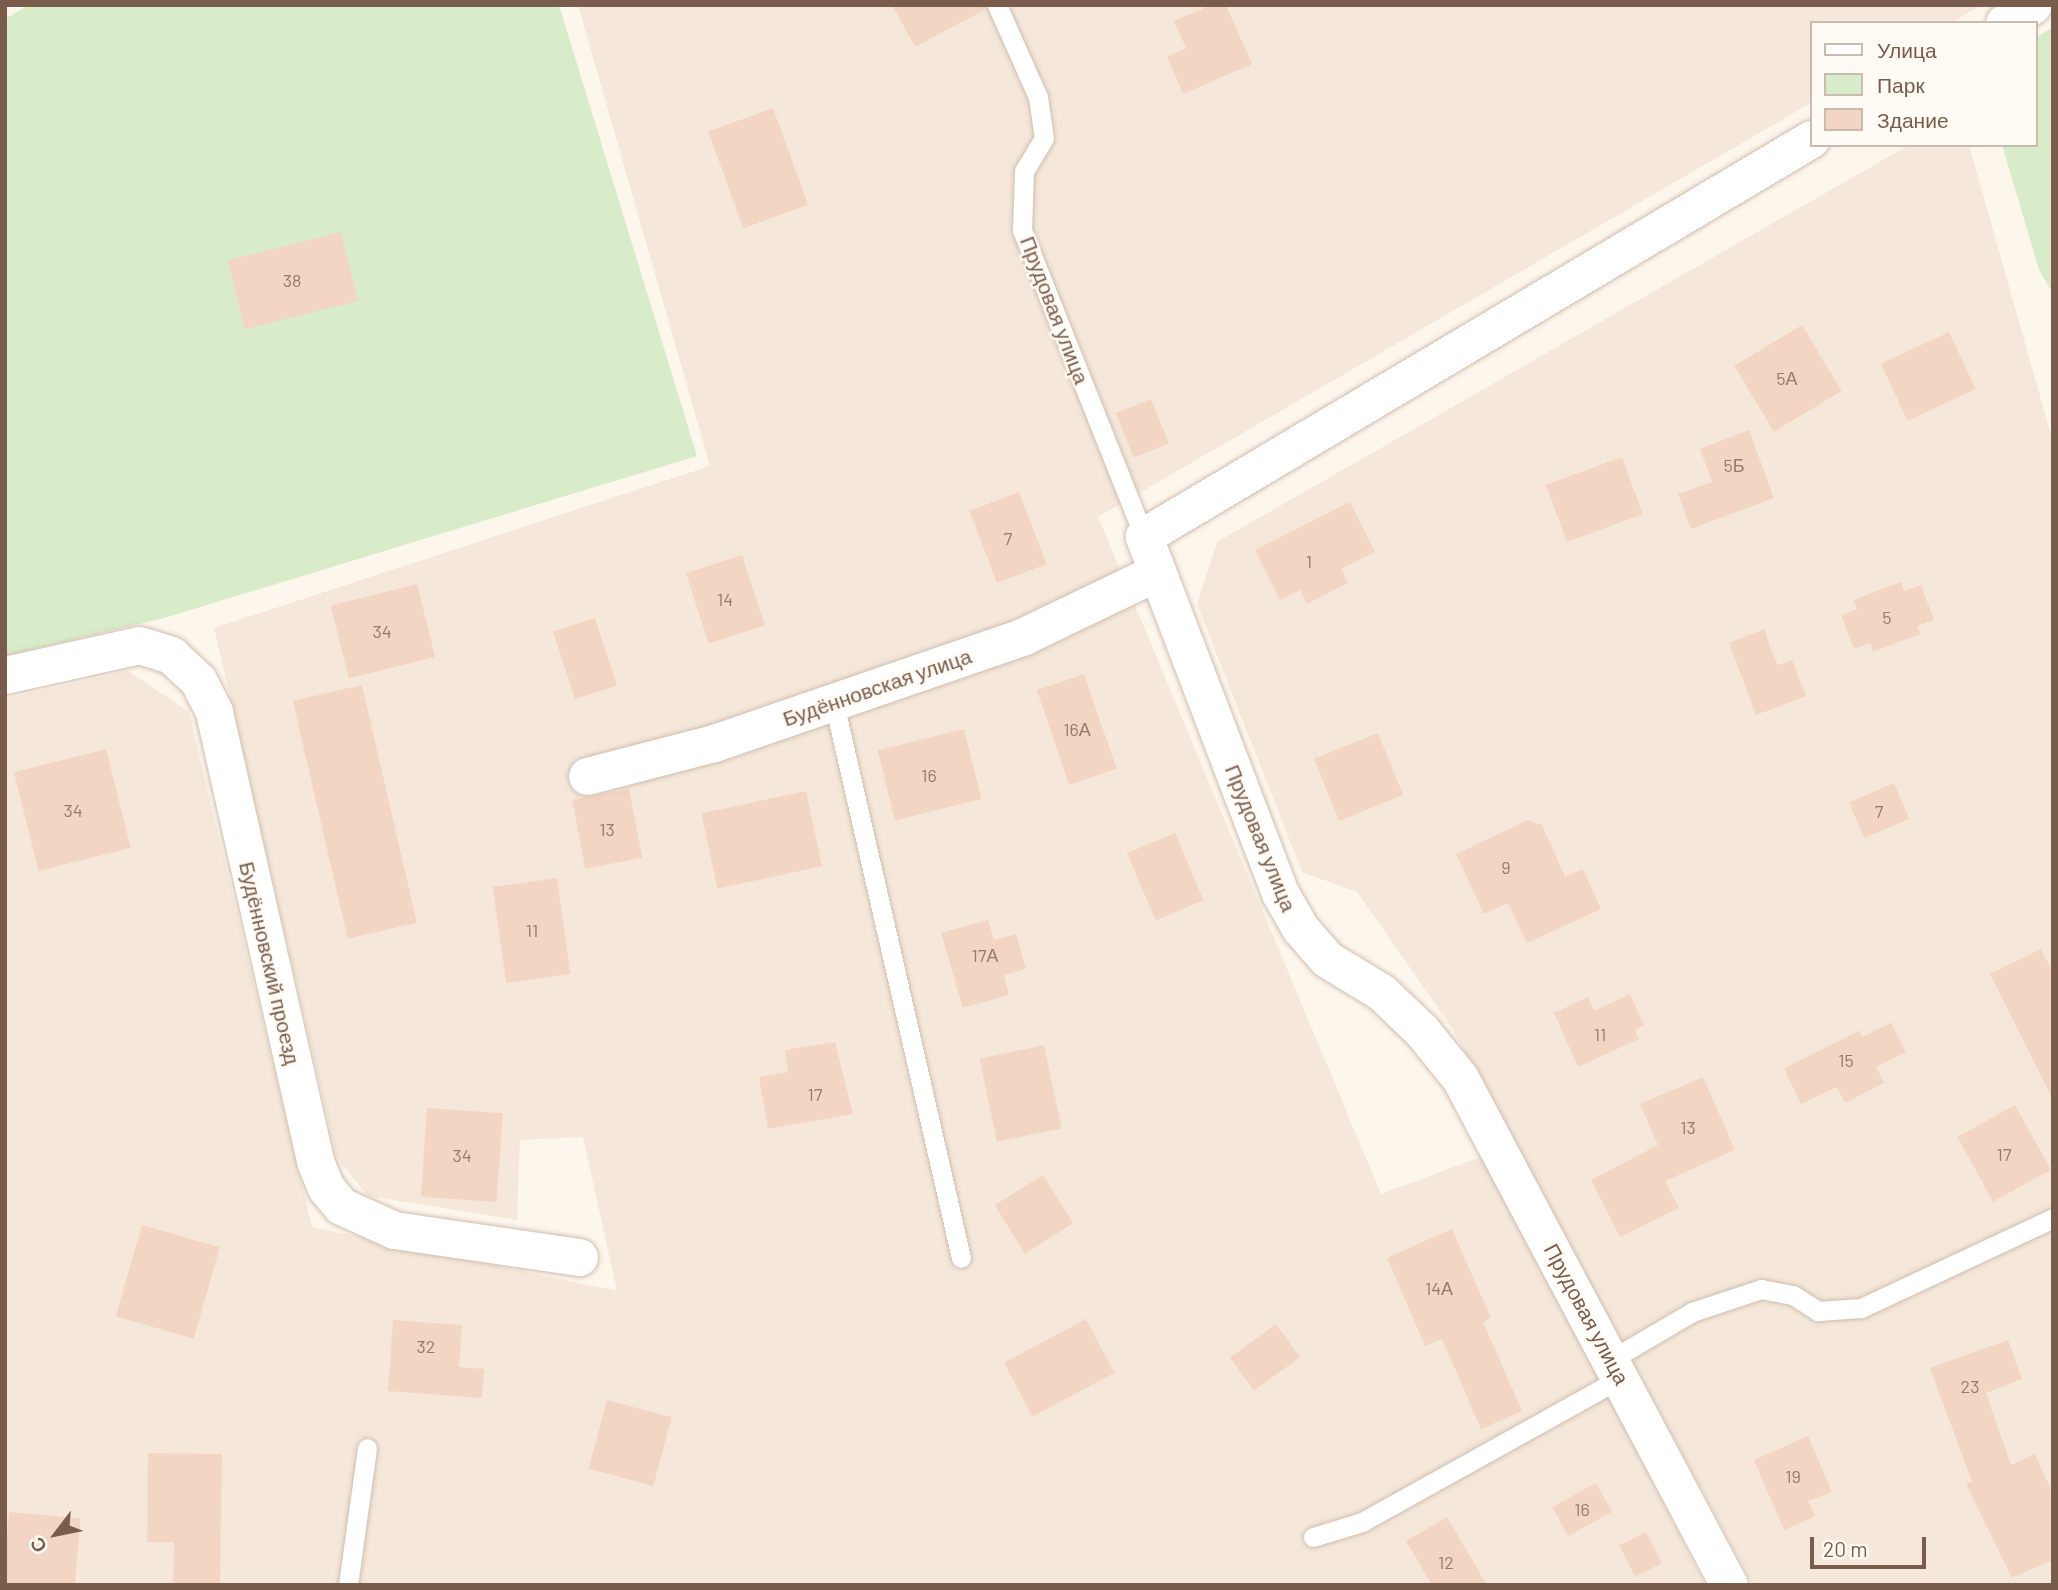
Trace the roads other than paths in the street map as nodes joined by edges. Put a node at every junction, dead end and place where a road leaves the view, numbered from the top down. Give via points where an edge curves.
1 (997, 5) edge
2 (2034, 5) edge
3 (2007, 21) edge
4 (1810, 140) edge
5 (1144, 536) junction
6 (1157, 572) junction
7 (5, 675) edge
8 (834, 703) junction
9 (587, 776) dead end
10 (2053, 1218) edge
11 (579, 1257) dead end
12 (961, 1258) dead end
13 (1617, 1368) junction
14 (367, 1448) dead end
15 (1313, 1536) dead end
16 (348, 1585) edge
17 (1729, 1585) edge

1 - 5 lane, Прудовая улица via 1038,97 1044,138 1024,172 1022,230
2 - 3 street
4 - 5 street
5 - 6 street, Прудовая улица
6 - 8 street, Будённовская улица via 1024,636
6 - 13 street, Прудовая улица via 1280,893 1300,929 1326,959 1381,992 1422,1031 1460,1078
7 - 11 street, Будённовский проезд via 139,645 171,654 198,680 214,712 315,1161 326,1188 341,1206 394,1230
8 - 9 street, Будённовская улица via 714,743
8 - 12 lane
10 - 13 lane via 1861,1308 1818,1311 1793,1295 1761,1289 1692,1312
13 - 15 lane via 1362,1522
13 - 17 street, Прудовая улица
14 - 16 lane

